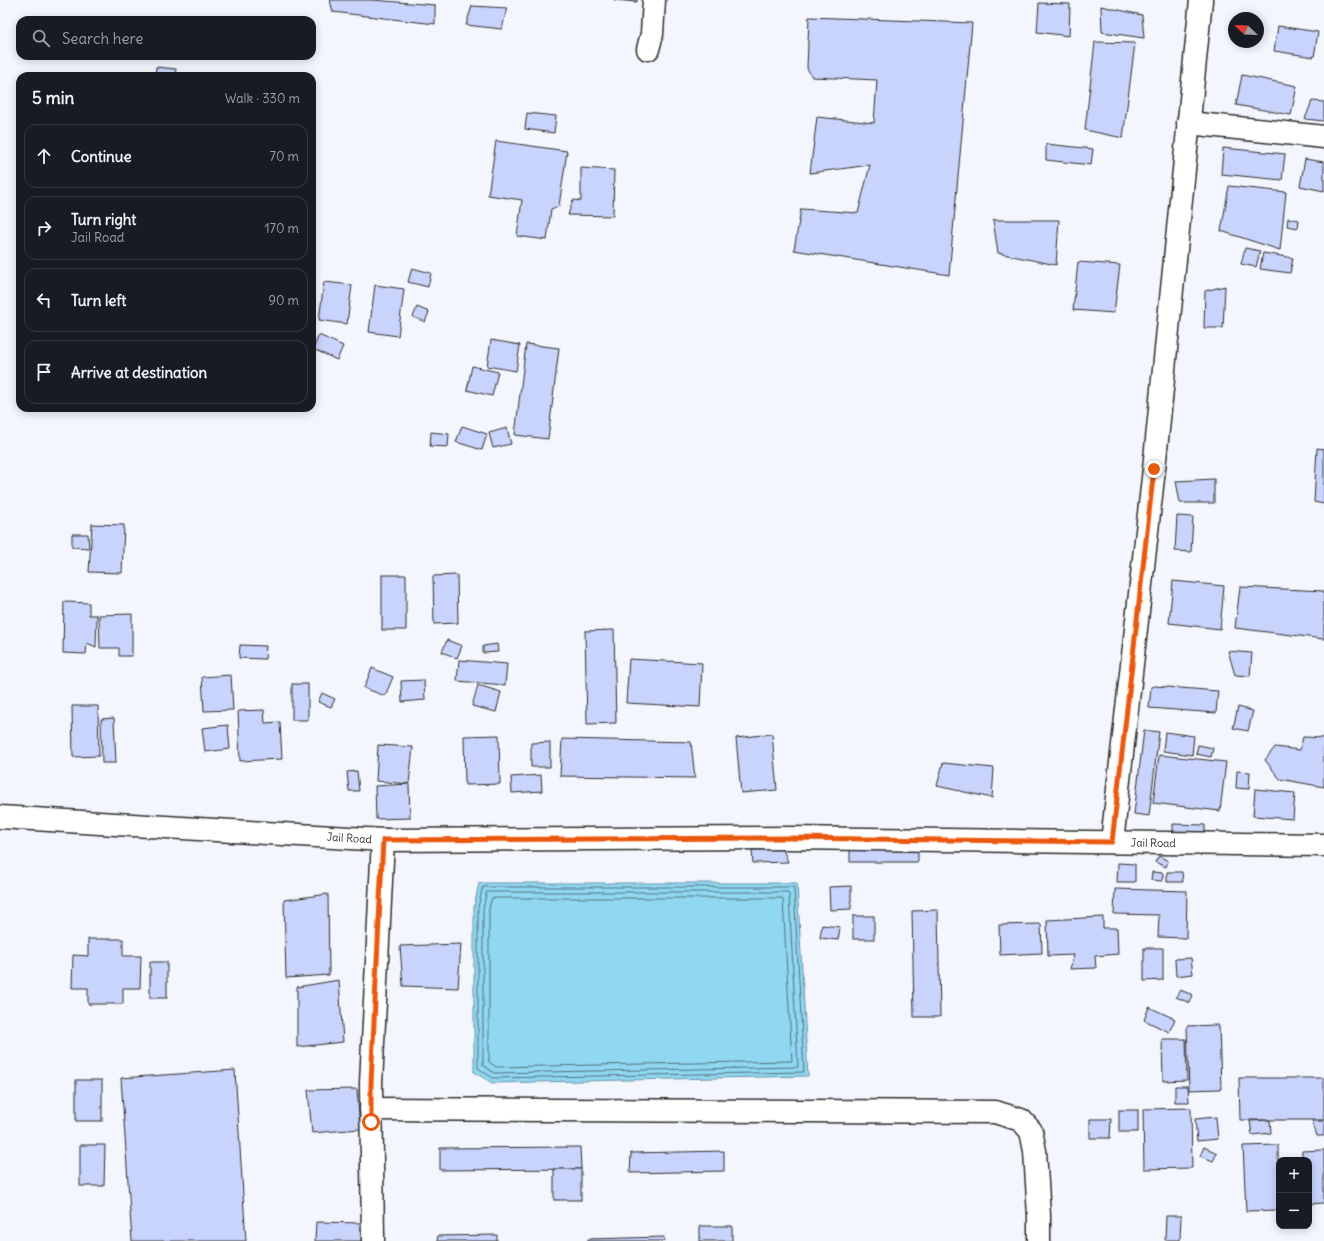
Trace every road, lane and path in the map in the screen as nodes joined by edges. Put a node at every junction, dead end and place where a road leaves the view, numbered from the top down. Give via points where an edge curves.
1 (654, 0) edge
2 (1201, 0) edge
3 (648, 49) dead end
4 (1188, 123) junction
5 (1324, 137) edge
6 (0, 817) edge
7 (383, 840) junction
8 (1112, 842) junction
9 (1324, 845) edge
10 (372, 1109) junction
11 (373, 1241) edge
12 (1039, 1241) edge

1 - 3 street via 652,34
2 - 4 street
4 - 5 street
4 - 8 street via 1154,469
6 - 7 street, Jail Road
7 - 8 street, Jail Road via 788,838
7 - 10 street via 371,1083
8 - 9 street, Jail Road
10 - 11 street
10 - 12 street via 995,1112 1021,1120 1031,1131 1035,1152

